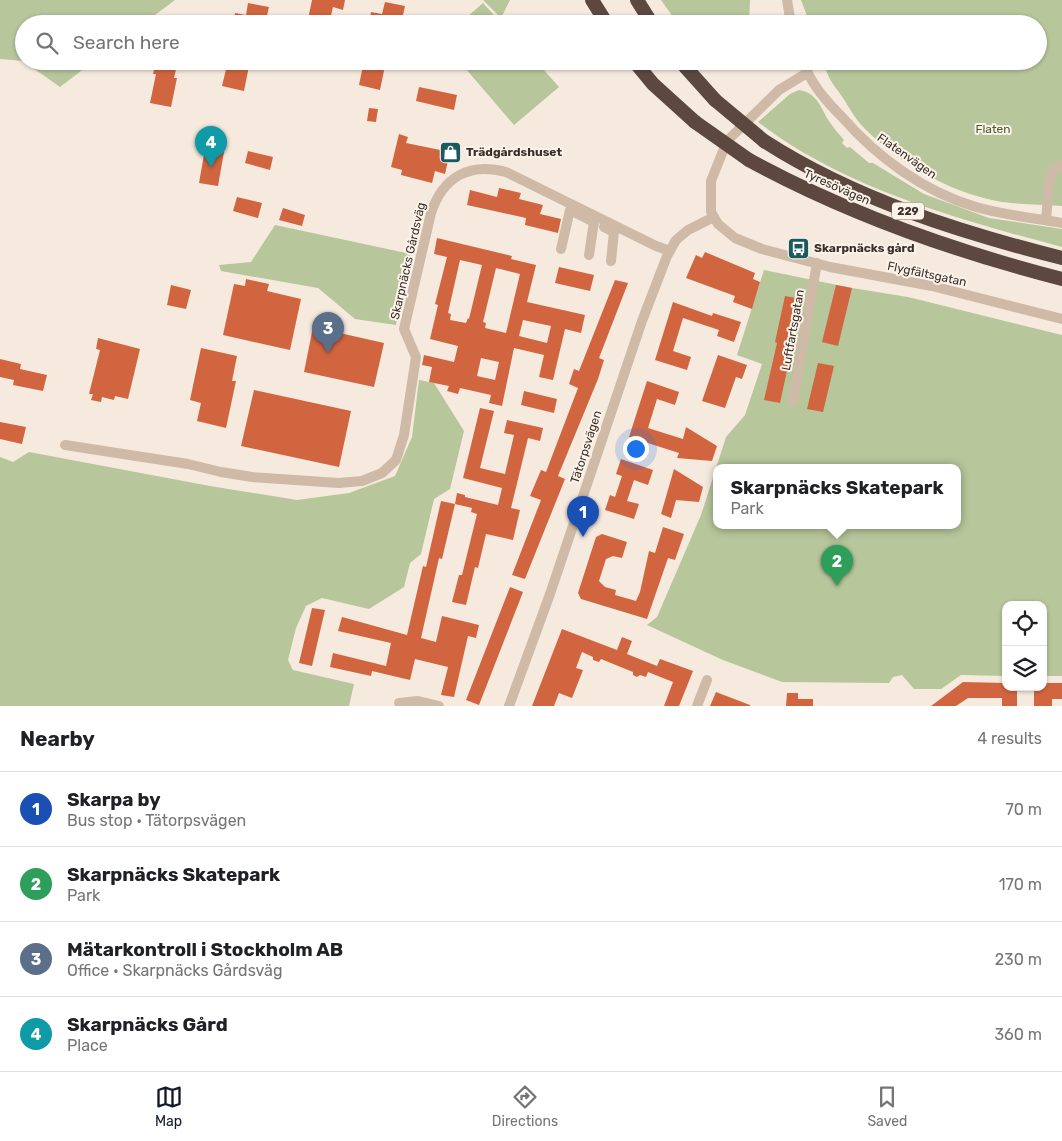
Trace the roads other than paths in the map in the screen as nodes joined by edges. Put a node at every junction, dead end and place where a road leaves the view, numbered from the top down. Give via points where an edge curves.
1 (592, 0) edge
2 (637, 0) edge
3 (787, 0) edge
4 (601, 15) edge
5 (646, 15) edge
6 (790, 15) edge
7 (642, 70) edge
8 (688, 70) edge
9 (806, 70) edge
10 (807, 73) junction
11 (1062, 165) edge
12 (714, 217) junction
13 (1046, 220) junction
14 (594, 222) junction
15 (1062, 223) edge
16 (561, 249) dead end
17 (670, 251) junction
18 (589, 256) dead end
19 (1062, 258) edge
20 (611, 261) dead end
21 (817, 263) junction
22 (1062, 279) edge
23 (1062, 320) edge
24 (793, 401) dead end
25 (65, 445) dead end
26 (707, 680) dead end
27 (398, 703) dead end
28 (439, 706) edge
29 (509, 706) edge
30 (697, 706) edge

1 - 4 highway
2 - 5 highway
3 - 6 street
7 - 22 highway, Tyresövägen / 229, bridge via 695,122 749,160 795,185 868,217 952,248
8 - 19 highway, Tyresövägen / 229, bridge via 715,100 764,140 803,165 880,200 957,229
9 - 10 street, Flatenvägen
10 - 12 street via 779,90 727,141 711,181 711,212
10 - 13 street, Flatenvägen via 827,102 862,140 899,169 927,186 976,207
11 - 13 street via 1052,172
12 - 17 street, Tätorpsvägen via 688,230 676,240
12 - 21 street, Flygfältsgatan via 735,238 762,249
13 - 15 street, Flatenvägen
14 - 16 street via 570,210
14 - 18 street
14 - 20 street via 614,232
17 - 25 street, Skarpnäcks Gårdsväg via 506,172 492,168 474,169 446,184 431,213 404,329 416,357 404,434 396,460 382,473 362,481 339,483 252,477
17 - 29 street, Tätorpsvägen via 642,321
21 - 23 street, Flygfältsgatan via 932,286
21 - 24 street, Luftfartsgatan
26 - 30 street
27 - 28 street via 418,701

